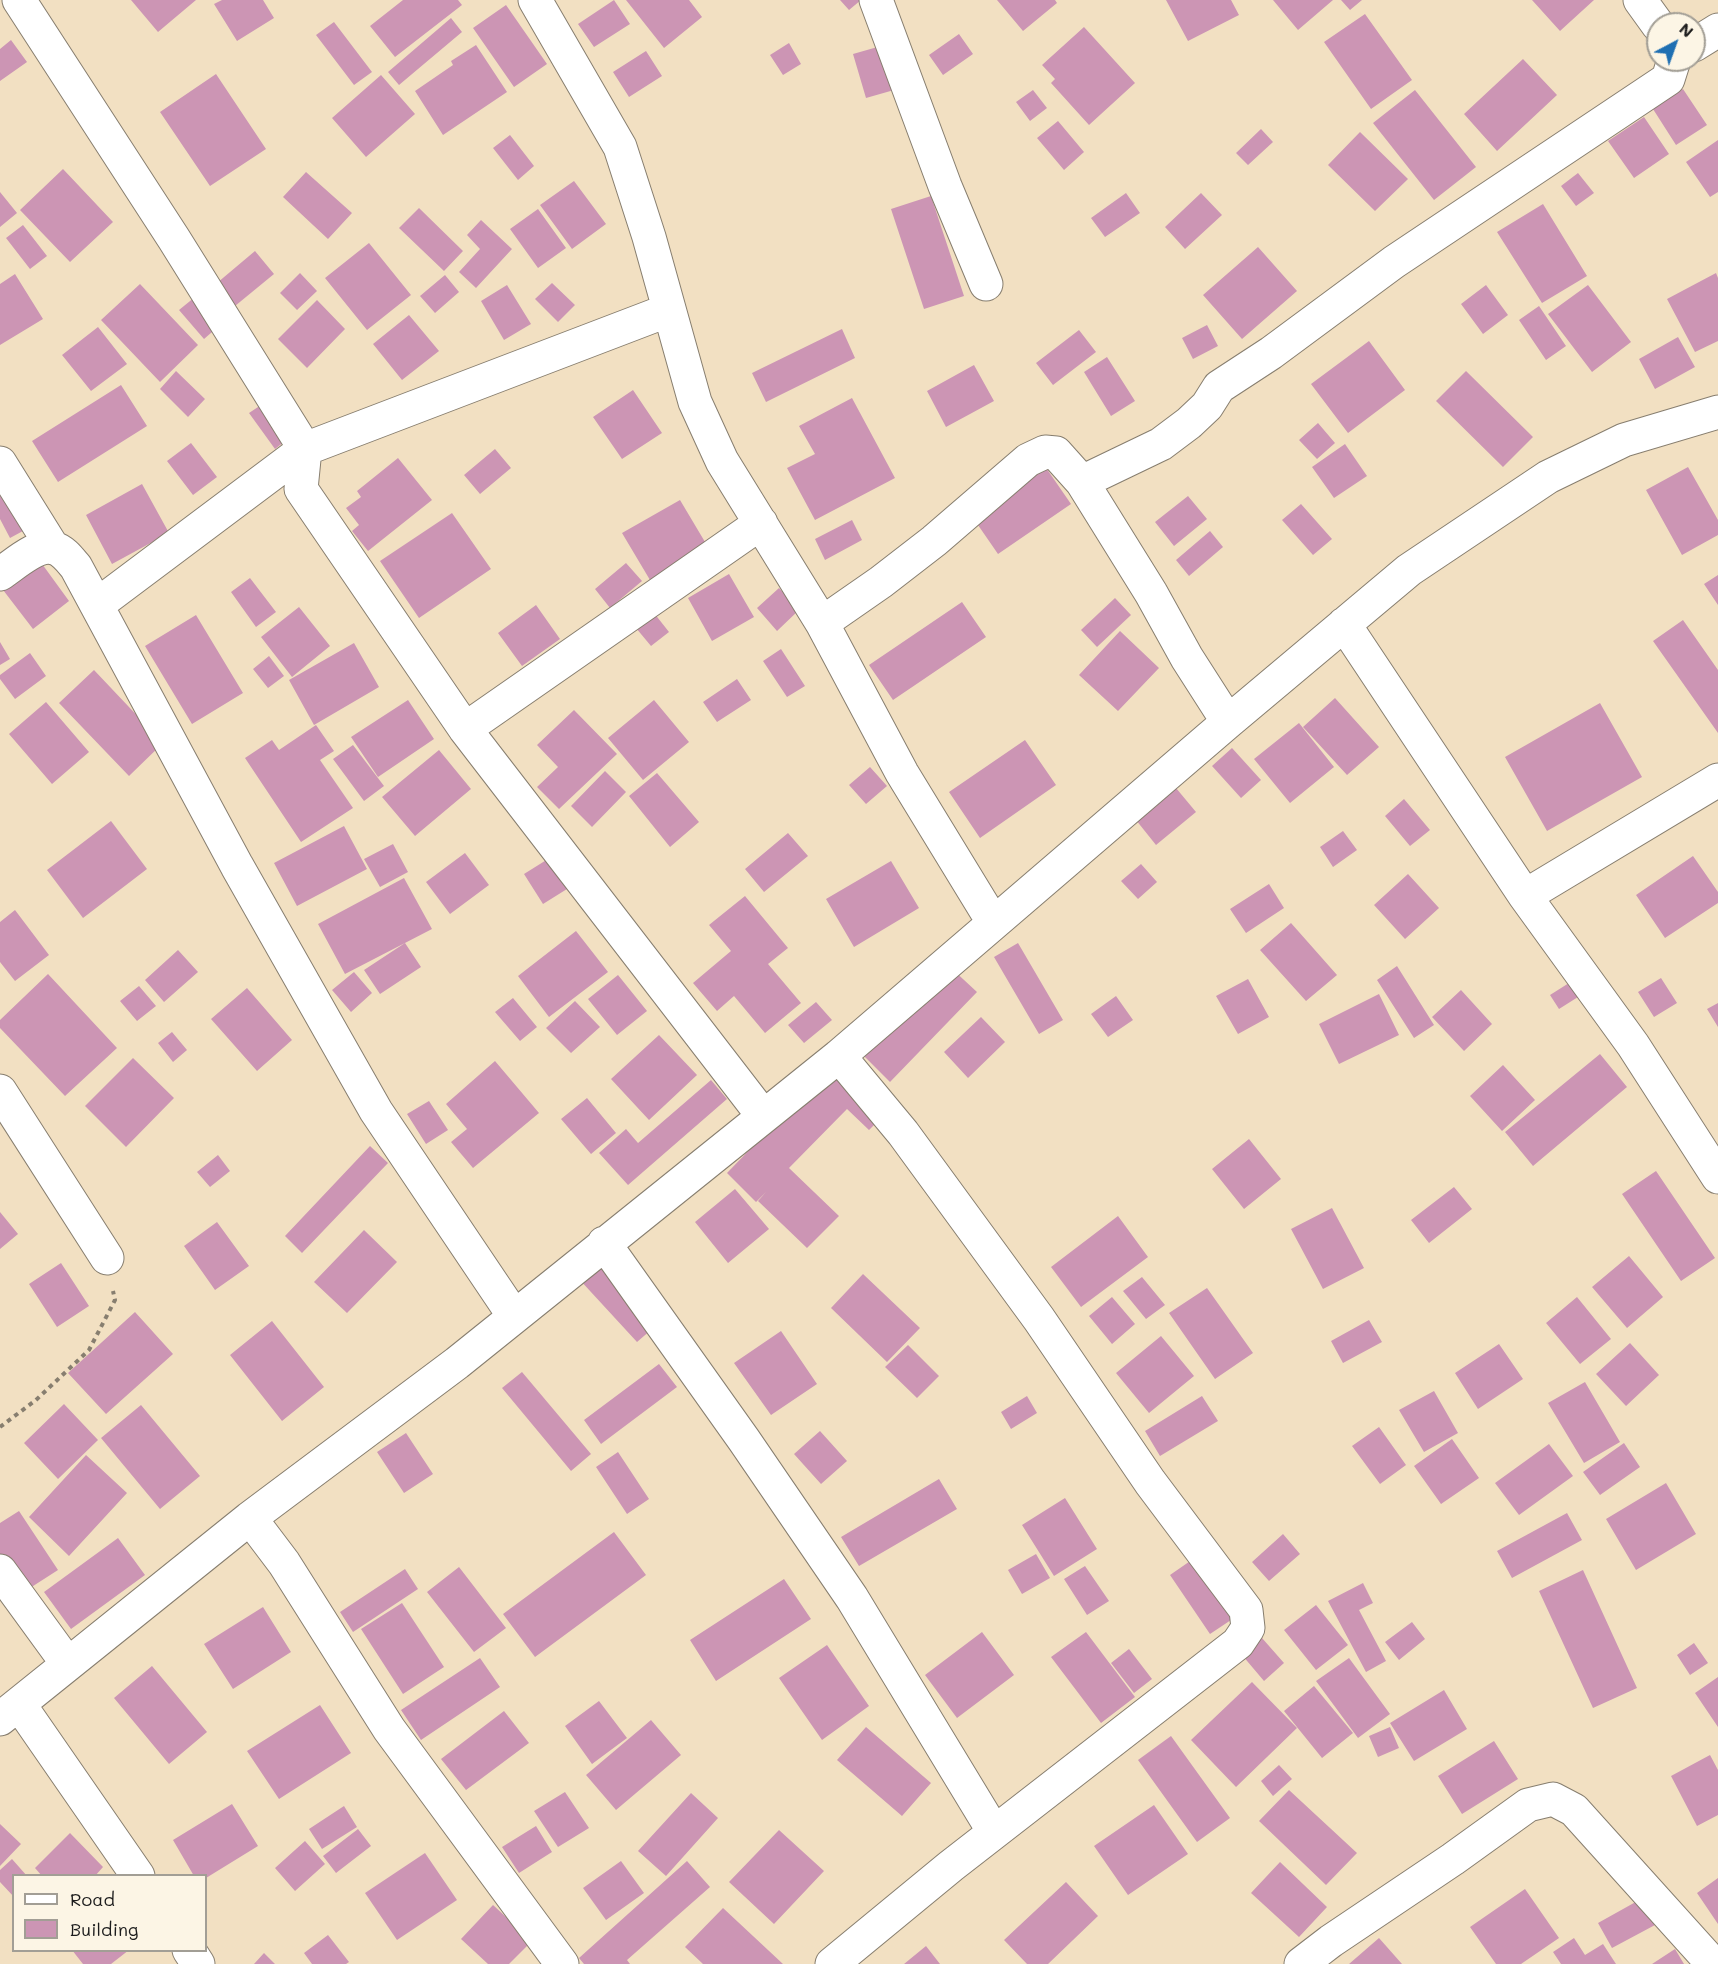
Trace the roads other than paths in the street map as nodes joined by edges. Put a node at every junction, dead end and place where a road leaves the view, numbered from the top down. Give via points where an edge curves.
1 (19, 0) edge
2 (535, 0) edge
3 (876, 0) edge
4 (1670, 72) edge
5 (986, 284) dead end
6 (669, 310) junction
7 (1718, 412) edge
8 (305, 449) junction
9 (0, 463) edge
10 (1082, 482) junction
11 (760, 524) junction
12 (53, 548) junction
13 (0, 574) edge
14 (97, 605) junction
15 (822, 623) junction
16 (1344, 624) junction
17 (1228, 722) junction
18 (465, 729) junction
19 (1718, 780) edge
20 (1525, 896) junction
21 (993, 922) junction
22 (839, 1056) junction
23 (0, 1091) edge
24 (754, 1104) dead end
25 (1707, 1136) edge
26 (1718, 1177) edge
27 (604, 1243) junction
28 (107, 1258) road end
29 (514, 1316) junction
30 (250, 1518) junction
31 (0, 1571) edge
32 (67, 1663) junction
33 (9, 1712) edge
34 (994, 1832) junction
35 (137, 1874) edge
36 (562, 1964) edge
37 (832, 1964) edge
38 (1301, 1964) edge
39 (1713, 1964) edge

1 - 8 street
2 - 6 street via 620,147
3 - 5 street
4 - 10 street via 1668,79 1422,243 1219,387 1189,423 1161,444
6 - 8 street
6 - 11 street via 695,402 722,461
7 - 16 street via 1624,440 1548,477 1409,570
8 - 14 street
8 - 18 street via 301,489
9 - 12 street
10 - 15 street via 1056,453 1045,452 1028,459 934,541
10 - 17 street
11 - 15 street
11 - 18 street
12 - 13 street via 38,549
12 - 14 street via 76,567
14 - 29 street via 237,867 376,1111
15 - 21 street via 902,773
16 - 17 street
16 - 20 street
17 - 21 street
18 - 24 street
19 - 20 street
20 - 25 street via 1633,1045
21 - 22 street
22 - 27 street
22 - 34 street via 903,1134 1019,1291 1150,1482 1246,1610 1248,1629 1238,1643
23 - 28 street
25 - 26 street
27 - 29 street
27 - 34 street via 852,1598
29 - 30 street
30 - 32 street
30 - 36 street via 284,1563 389,1729
31 - 32 street
32 - 33 street
33 - 35 street
34 - 37 street
38 - 39 street via 1528,1805 1553,1799 1574,1810

